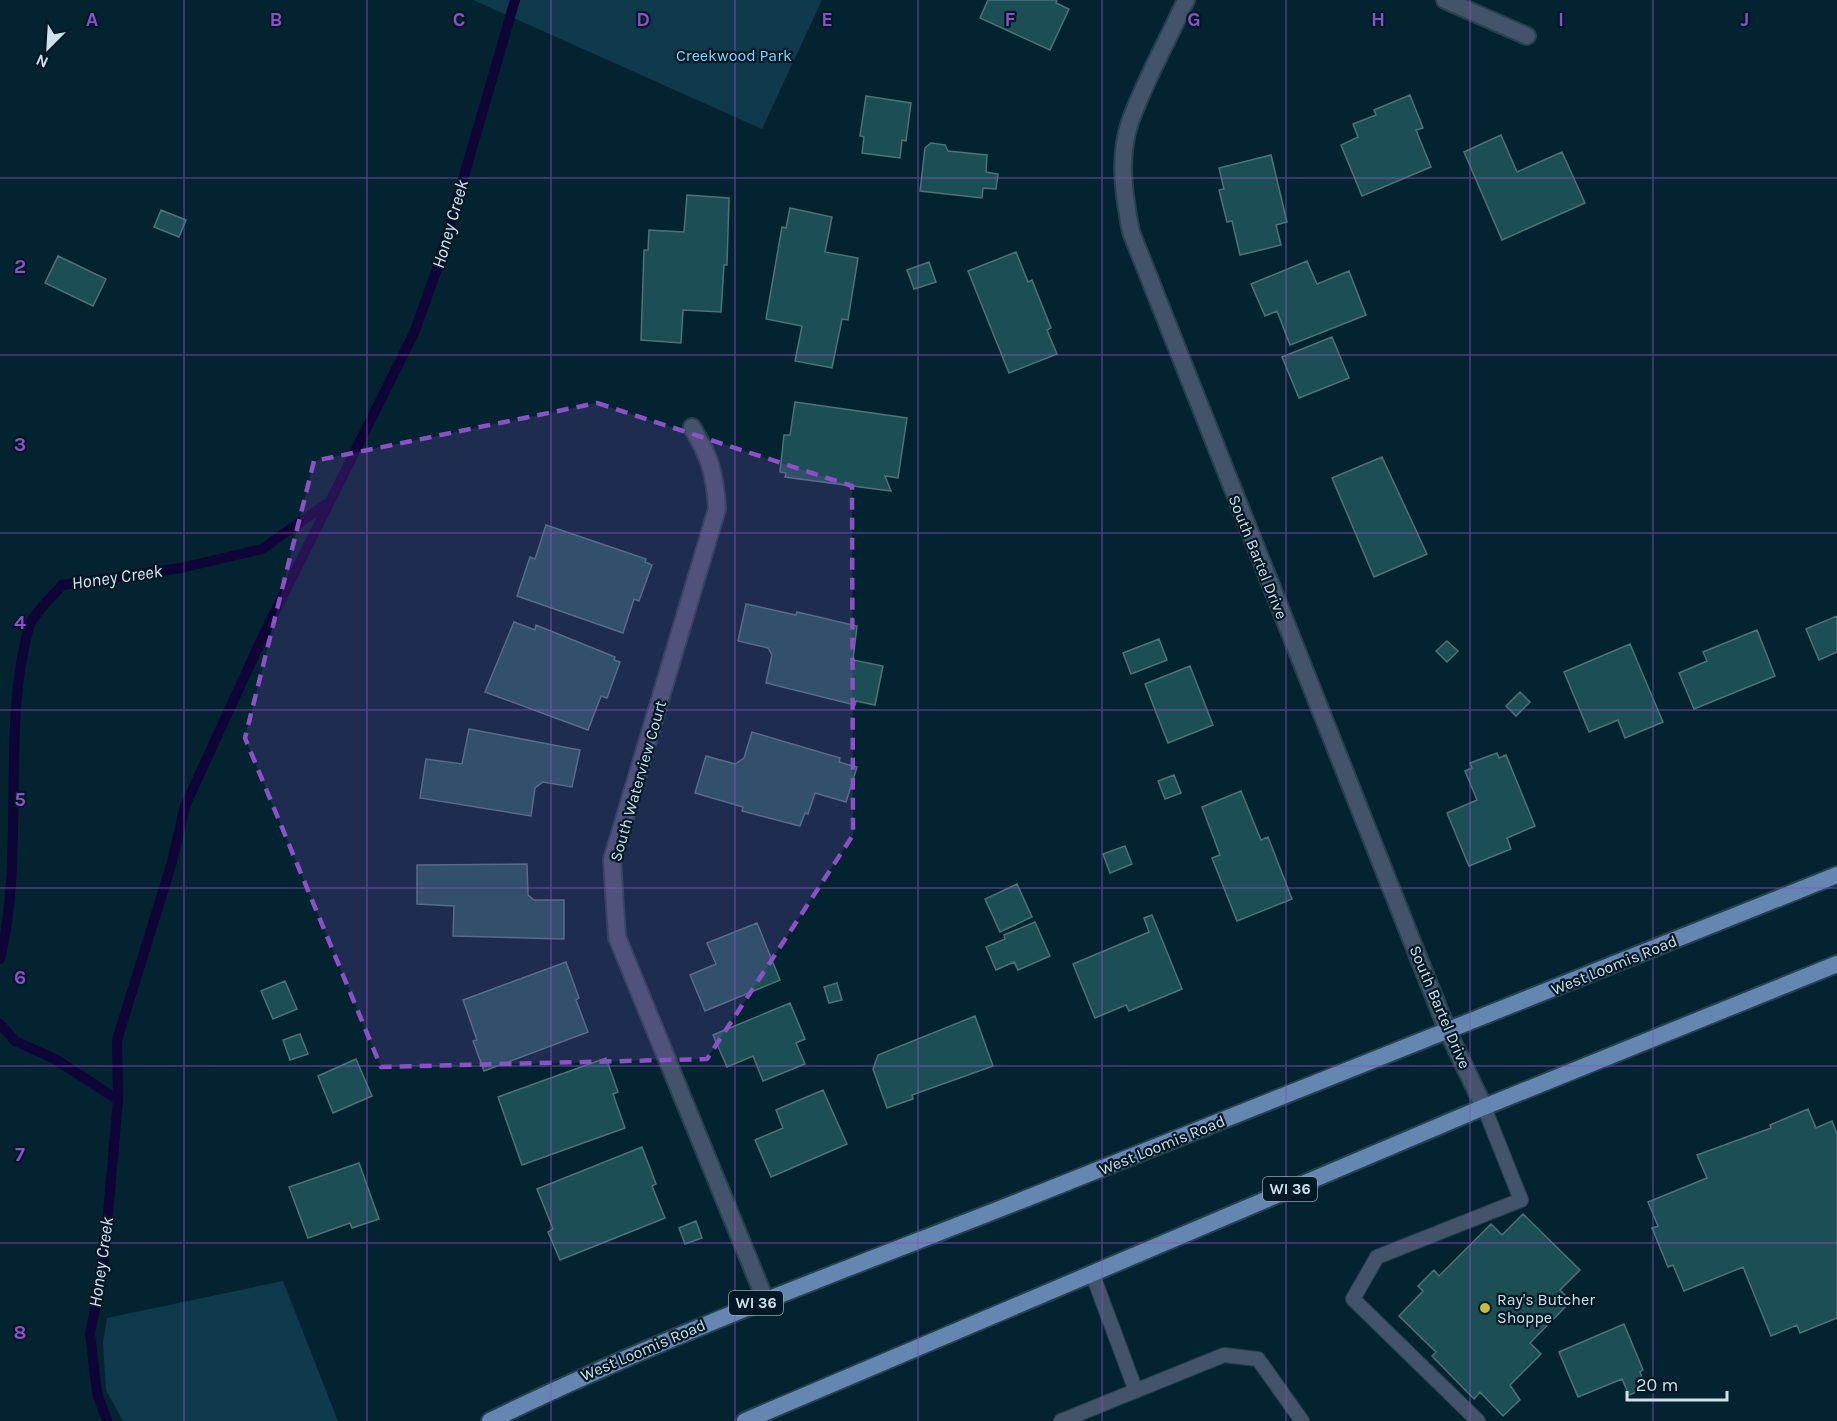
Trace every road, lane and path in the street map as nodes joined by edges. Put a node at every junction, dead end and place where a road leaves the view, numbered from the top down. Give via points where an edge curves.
1 (1186, 0) edge
2 (1445, 0) edge
3 (1527, 36) dead end
4 (692, 427) dead end
5 (1837, 874) edge
6 (1837, 964) edge
7 (1448, 1032) junction
8 (1484, 1107) junction
9 (1092, 1274) junction
10 (765, 1299) junction
11 (1136, 1391) junction
12 (490, 1421) edge
13 (745, 1421) edge
14 (1061, 1421) edge
15 (1302, 1421) edge
16 (1478, 1421) edge

1 - 7 street, South Bartel Drive via 1130,123 1123,192 1131,232
2 - 3 street
4 - 10 street, South Waterview Court via 709,455 716,480 717,509 612,860 617,938
5 - 7 main road, West Loomis Road / WI 36
6 - 8 main road, WI 36
7 - 8 street, South Bartel Drive
7 - 10 main road, West Loomis Road / WI 36
8 - 9 main road, WI 36
8 - 16 lane via 1521,1200 1377,1257 1353,1299
9 - 11 lane
9 - 13 main road, WI 36
10 - 12 main road, West Loomis Road / WI 36 via 588,1373
11 - 14 lane
11 - 15 lane via 1224,1355 1258,1359

